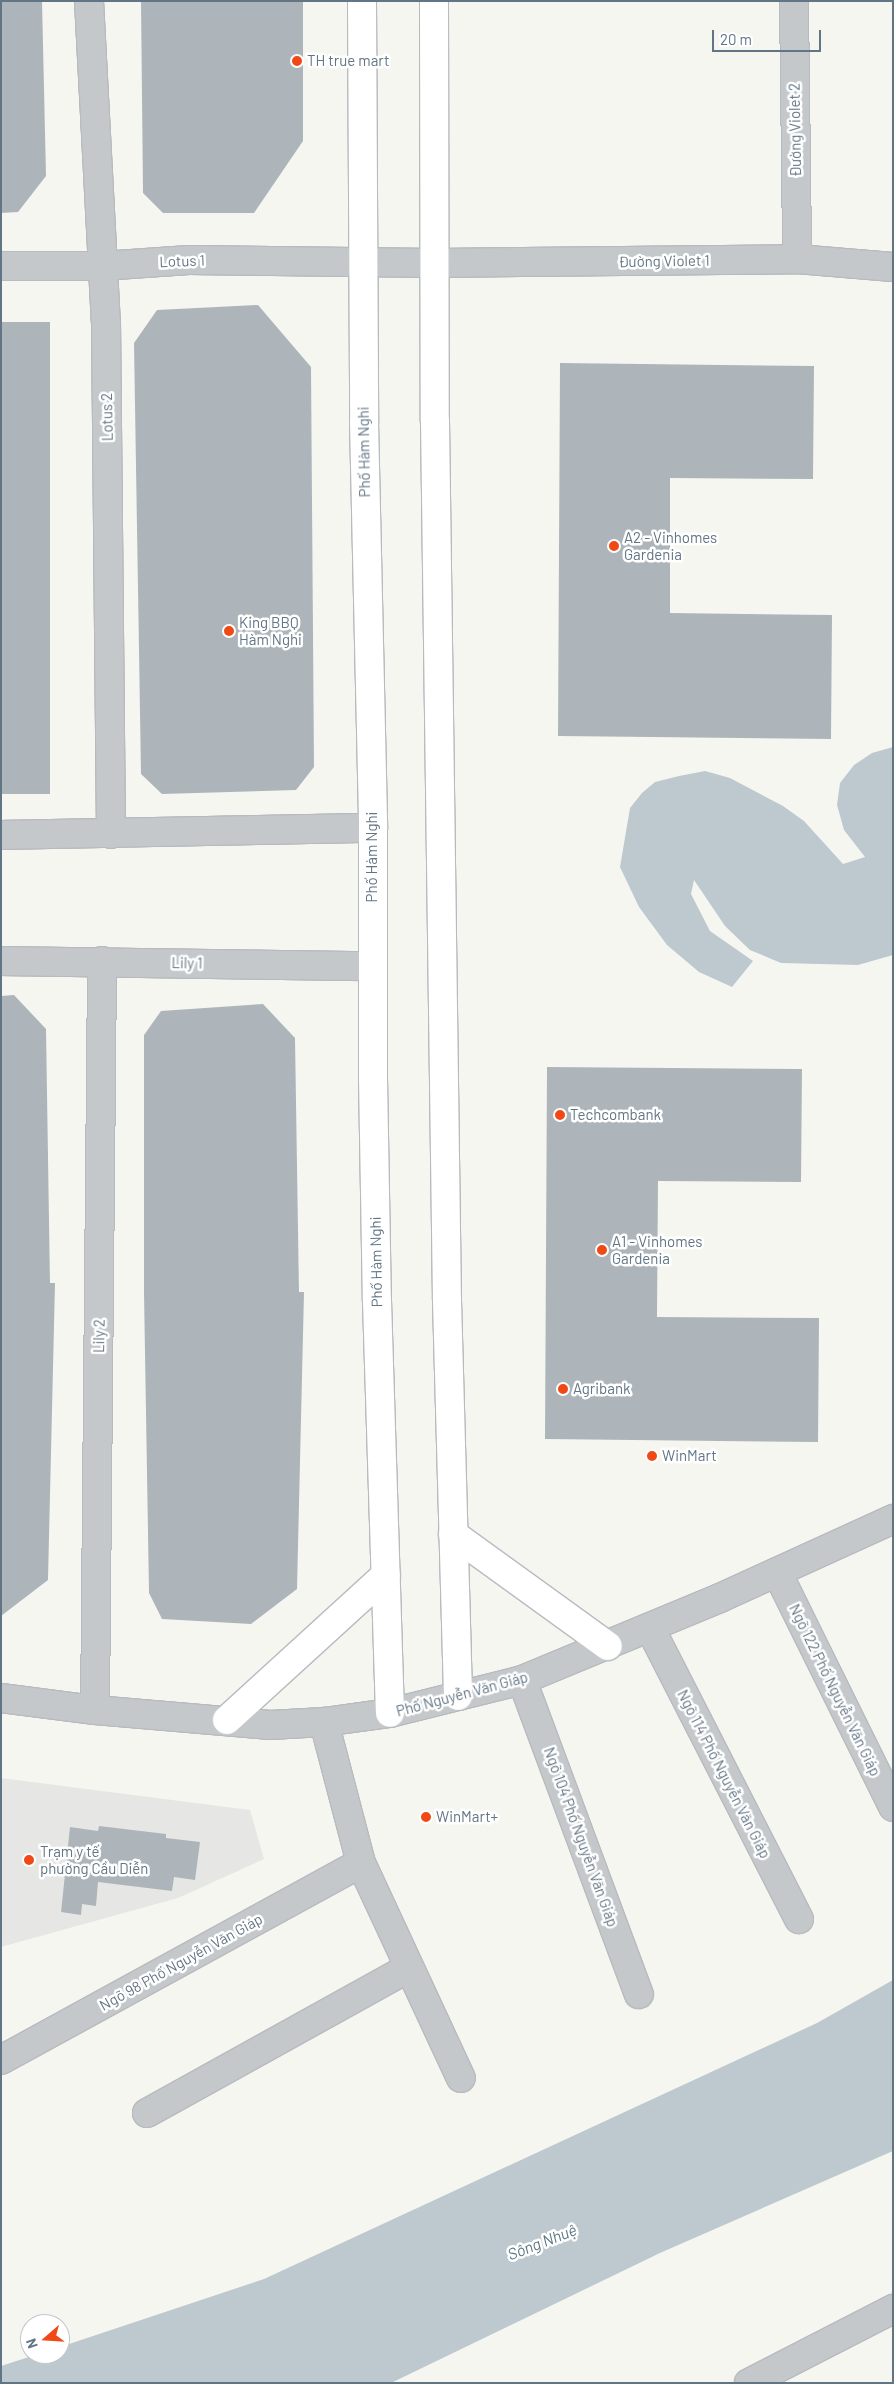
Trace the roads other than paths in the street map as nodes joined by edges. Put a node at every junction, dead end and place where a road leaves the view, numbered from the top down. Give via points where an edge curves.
1 (89, 1) edge
2 (362, 1) edge
3 (434, 1) edge
4 (794, 1) edge
5 (797, 259) junction
6 (363, 262) junction
7 (436, 264) junction
8 (1, 266) edge
9 (102, 266) junction
10 (893, 267) edge
11 (373, 828) junction
12 (111, 834) junction
13 (1, 835) edge
14 (1, 961) edge
15 (102, 962) junction
16 (373, 966) junction
17 (893, 1519) edge
18 (453, 1534) junction
19 (777, 1572) junction
20 (386, 1575) junction
21 (650, 1628) junction
22 (608, 1646) junction
23 (522, 1680) junction
24 (458, 1696) junction
25 (1, 1698) edge
26 (95, 1710) junction
27 (390, 1713) junction
28 (227, 1720) junction
29 (324, 1722) junction
30 (893, 1807) edge
31 (361, 1863) junction
32 (799, 1919) dead end
33 (409, 1968) junction
34 (639, 1994) dead end
35 (1, 2060) edge
36 (461, 2078) dead end
37 (147, 2113) dead end
38 (893, 2309) edge
39 (749, 2383) edge

1 - 9 street, Lotus 2
2 - 6 main road, Phố Hàm Nghi
3 - 7 main road
4 - 5 street, Đường Violet 2
5 - 7 street, Đường Violet 1
5 - 10 street, Đường Violet 1
6 - 7 street, Đường Violet 1
6 - 9 street, Lotus 1 via 189,260
6 - 11 main road, Phố Hàm Nghi
7 - 18 main road via 435,421
8 - 9 street, Lotus 1
9 - 12 street, Lotus 2 via 106,322
11 - 12 street
11 - 16 main road, Phố Hàm Nghi
12 - 13 street
14 - 15 street, Lily 1
15 - 16 street, Lily 1
15 - 26 street, Lily 2
16 - 20 main road, Phố Hàm Nghi via 377,1301
17 - 19 street, Phố Nguyễn Văn Giáp
18 - 22 main road
18 - 24 main road
19 - 21 street, Phố Nguyễn Văn Giáp
19 - 30 street, Ngõ 122 Phố Nguyễn Văn Giáp
20 - 27 main road, Phố Hàm Nghi
20 - 28 main road
21 - 22 street, Phố Nguyễn Văn Giáp
21 - 32 street, Ngõ 114 Phố Nguyễn Văn Giáp
22 - 23 street, Phố Nguyễn Văn Giáp
23 - 24 street, Phố Nguyễn Văn Giáp
23 - 34 street, Ngõ 104 Phố Nguyễn Văn Giáp
24 - 27 street, Phố Nguyễn Văn Giáp
25 - 26 street, Phố Nguyễn Văn Giáp
26 - 28 street, Phố Nguyễn Văn Giáp
27 - 29 street, Phố Nguyễn Văn Giáp
28 - 29 street, Phố Nguyễn Văn Giáp via 270,1724
29 - 31 street
31 - 33 street
31 - 35 street, Ngõ 98 Phố Nguyễn Văn Giáp
33 - 36 street
33 - 37 street
38 - 39 street

